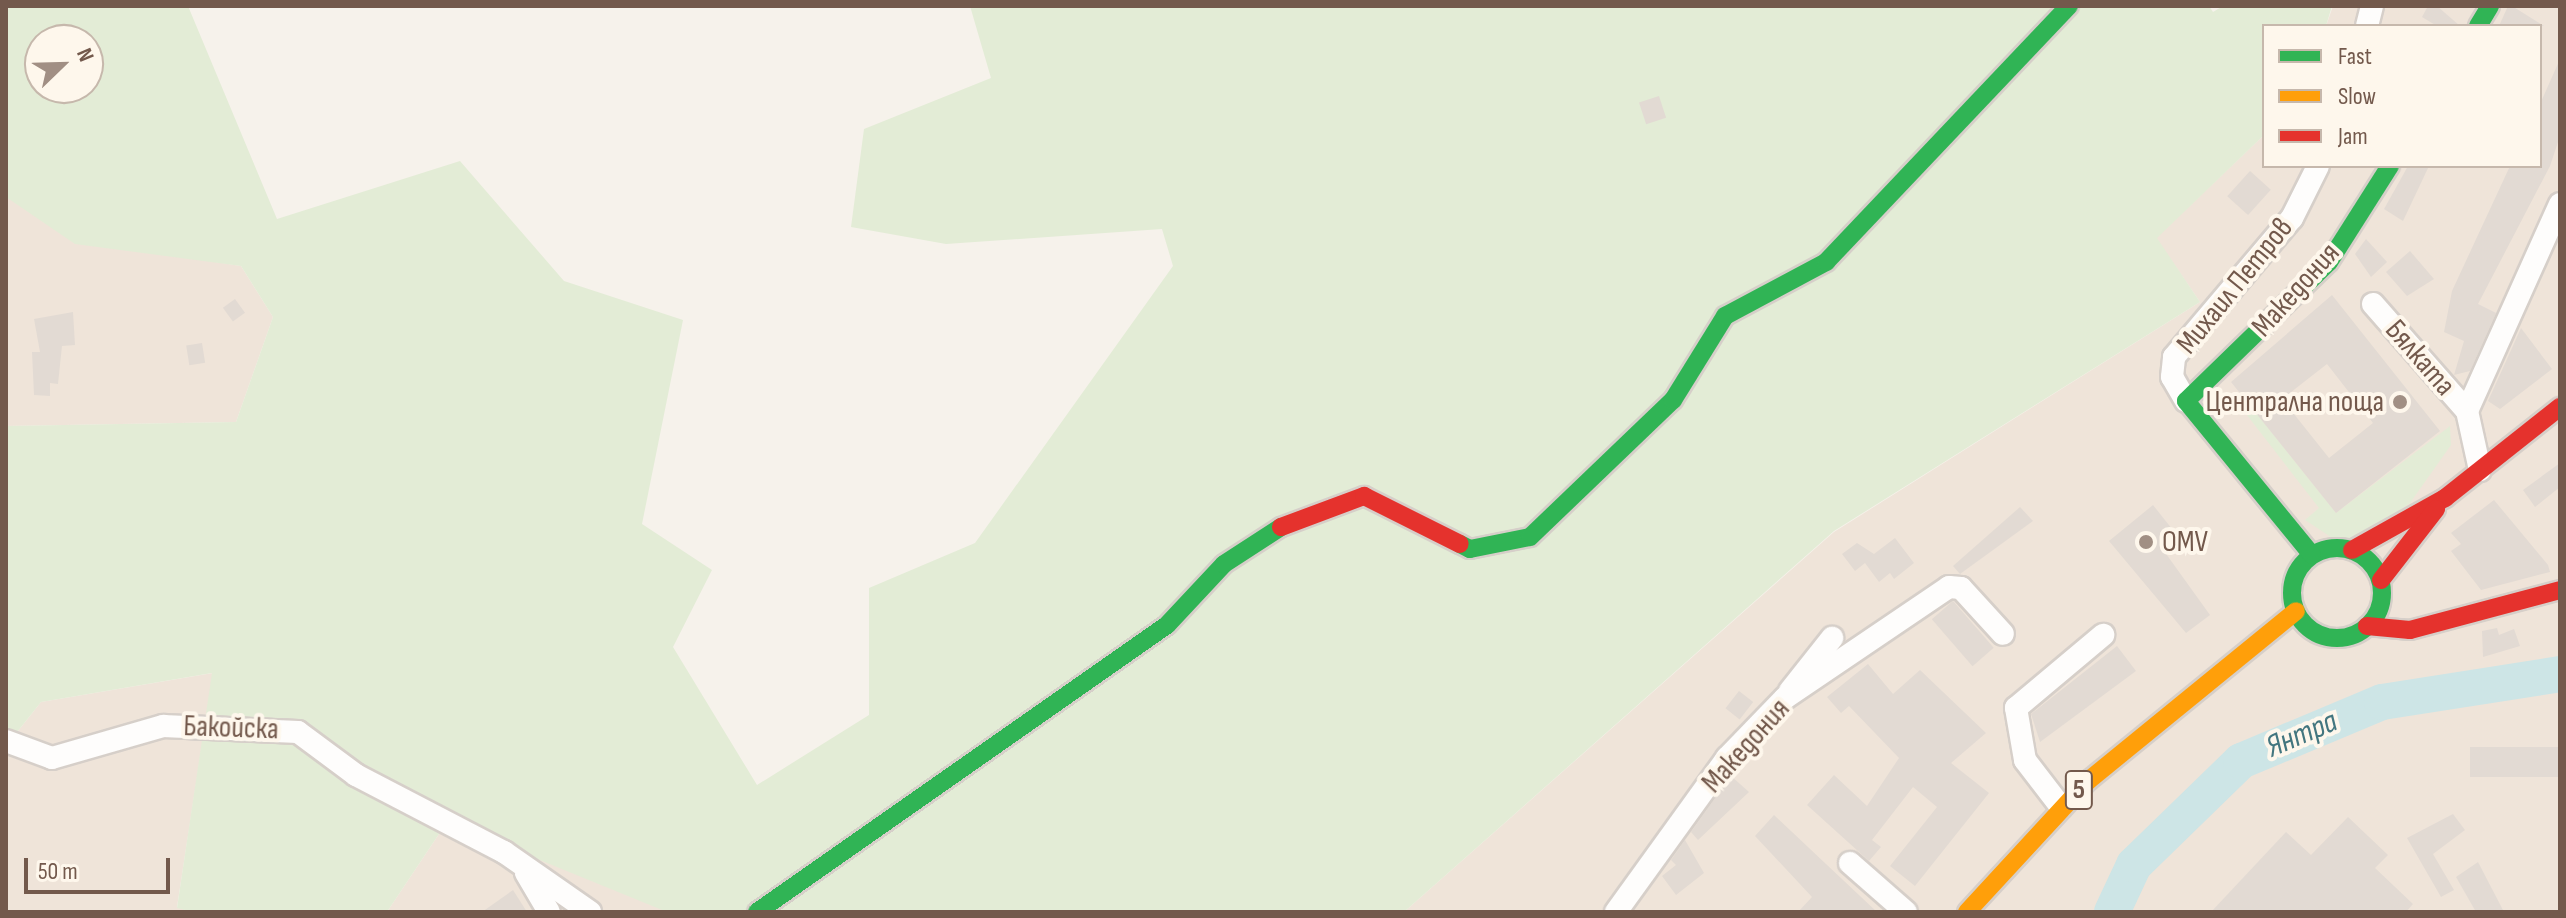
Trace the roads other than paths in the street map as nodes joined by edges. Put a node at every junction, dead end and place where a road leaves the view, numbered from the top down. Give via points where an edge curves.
1 (2069, 6) edge
2 (2490, 6) edge
3 (2479, 24) edge
4 (2317, 168) edge
5 (2389, 168) edge
6 (2560, 204) edge
7 (2373, 304) dead end
8 (2186, 401) junction
9 (2560, 407) edge
10 (2467, 411) junction
11 (2480, 470) junction
12 (2445, 498) junction
13 (2352, 550) junction
14 (2312, 555) junction
15 (2381, 580) junction
16 (2560, 590) edge
17 (2296, 611) junction
18 (2367, 626) junction
19 (2317, 633) junction
20 (2003, 634) dead end
21 (2103, 635) dead end
22 (1832, 638) dead end
23 (2206, 684) junction
24 (1785, 698) junction
25 (6, 741) edge
26 (2061, 807) junction
27 (1850, 863) dead end
28 (521, 865) junction
29 (549, 912) edge
30 (590, 912) edge
31 (757, 912) edge
32 (1616, 912) edge
33 (1906, 912) edge
34 (1967, 912) edge

1 - 31 main road via 1826,262 1725,316 1673,400 1530,537 1470,549 1364,496 1291,520 1224,564 1167,625
2 - 3 main road
4 - 8 street, Михаил Петров via 2292,218 2174,357 2172,377
5 - 8 main road, Македония via 2329,262
6 - 10 street
7 - 10 street, Бялката
8 - 14 main road, Михаил Петров
9 - 11 main road
10 - 11 street
11 - 12 main road
12 - 13 main road
12 - 15 main road
13 - 14 main road
13 - 15 main road
14 - 17 main road via 2295,576
15 - 18 main road via 2381,602
16 - 18 main road, 5 via 2419,629
17 - 19 main road
17 - 23 main road, 5
18 - 19 main road, 5 via 2343,637
19 - 23 main road, 5
20 - 24 street, Македония via 1961,588 1949,587
21 - 26 street via 2016,708 2025,760
22 - 24 street
23 - 26 main road, 5
24 - 32 street, Македония via 1727,758
25 - 28 street, Бакойска via 52,758 163,726 298,732 383,792
26 - 34 main road, 5
27 - 33 street
28 - 29 street
28 - 30 street, Бакойска

